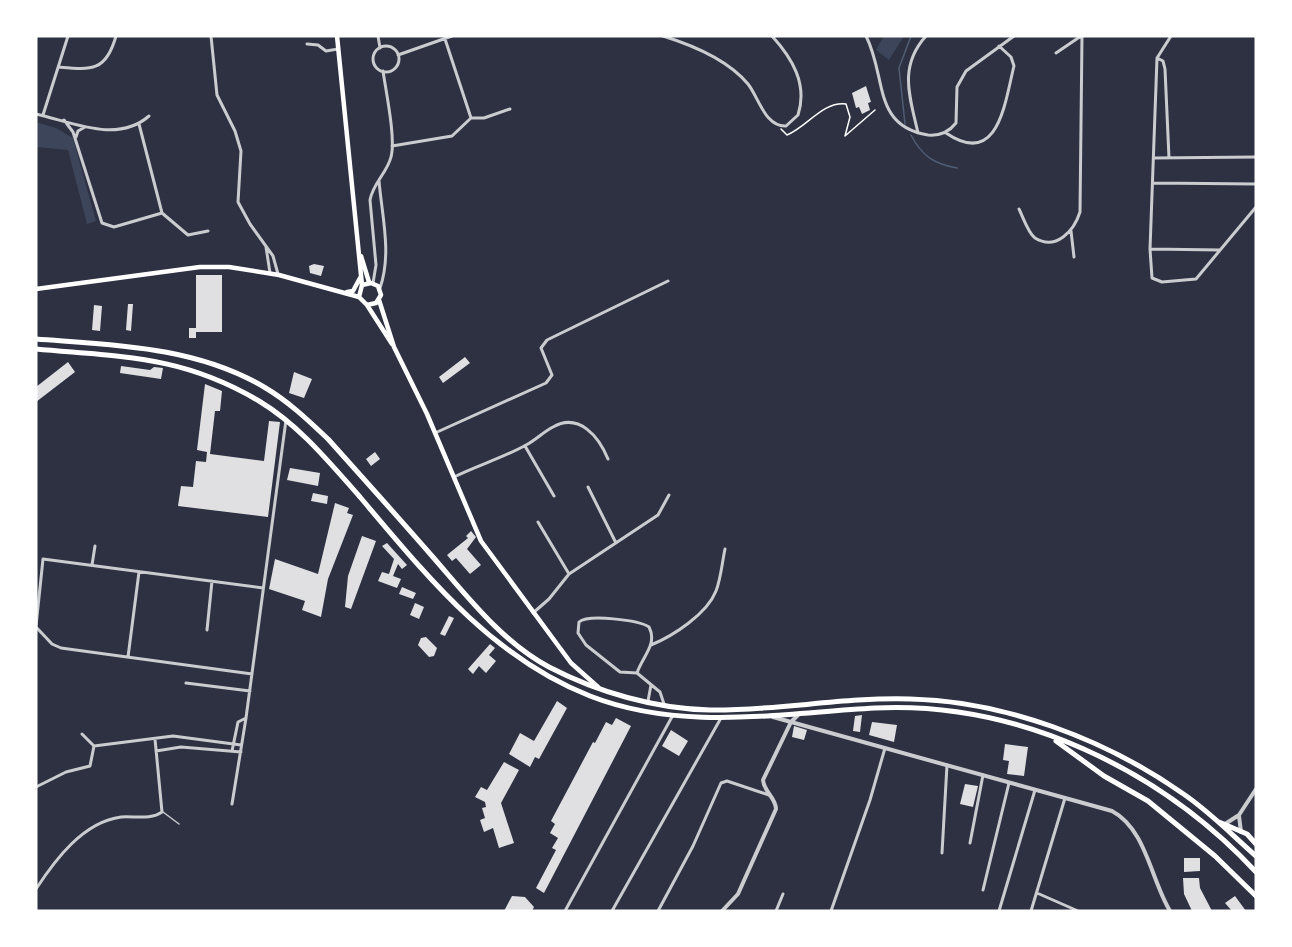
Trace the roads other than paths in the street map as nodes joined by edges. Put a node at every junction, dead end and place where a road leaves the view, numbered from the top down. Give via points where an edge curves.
1 (68, 36) edge
2 (116, 36) edge
3 (210, 36) edge
4 (337, 36) edge
5 (378, 36) edge
6 (452, 36) edge
7 (663, 36) edge
8 (772, 36) edge
9 (866, 36) edge
10 (926, 36) edge
11 (1014, 36) edge
12 (1082, 36) edge
13 (1172, 36) edge
14 (445, 39) junction
15 (307, 44) dead end
16 (999, 46) junction
17 (380, 48) junction
18 (338, 49) junction
19 (1056, 53) dead end
20 (398, 55) junction
21 (1157, 58) junction
22 (59, 67) junction
23 (383, 71) junction
24 (510, 110) dead end
25 (36, 114) edge
26 (43, 115) junction
27 (149, 116) dead end
28 (471, 118) junction
29 (64, 120) junction
30 (139, 124) junction
31 (87, 127) junction
32 (918, 133) junction
33 (946, 133) junction
34 (76, 141) junction
35 (392, 146) junction
36 (1256, 157) edge
37 (1154, 158) junction
38 (1168, 158) junction
39 (379, 180) junction
40 (1153, 183) junction
41 (1256, 184) edge
42 (1256, 207) edge
43 (1019, 209) dead end
44 (162, 213) junction
45 (208, 231) dead end
46 (1071, 231) junction
47 (266, 246) junction
48 (359, 248) junction
49 (1150, 249) junction
50 (1220, 250) junction
51 (1074, 257) dead end
52 (270, 273) junction
53 (279, 275) junction
54 (360, 276) junction
55 (668, 281) dead end
56 (371, 283) junction
57 (362, 285) junction
58 (36, 288) edge
59 (380, 289) junction
60 (343, 293) junction
61 (358, 297) junction
62 (379, 300) junction
63 (367, 305) junction
64 (36, 339) edge
65 (394, 347) junction
66 (36, 349) edge
67 (286, 420) junction
68 (435, 434) junction
69 (525, 446) junction
70 (608, 459) dead end
71 (454, 477) junction
72 (588, 487) dead end
73 (669, 495) dead end
74 (554, 496) dead end
75 (538, 522) dead end
76 (616, 543) junction
77 (95, 546) dead end
78 (725, 549) dead end
79 (92, 566) junction
80 (36, 568) edge
81 (42, 568) junction
82 (139, 572) junction
83 (569, 574) junction
84 (212, 581) junction
85 (264, 588) junction
86 (533, 613) junction
87 (36, 627) edge
88 (207, 630) dead end
89 (651, 645) junction
90 (128, 657) junction
91 (571, 663) junction
92 (562, 672) junction
93 (637, 673) junction
94 (252, 674) junction
95 (186, 682) dead end
96 (651, 685) junction
97 (601, 688) junction
98 (250, 691) junction
99 (648, 701) junction
100 (664, 704) junction
101 (799, 714) junction
102 (673, 715) junction
103 (768, 716) junction
104 (246, 718) junction
105 (721, 718) junction
106 (791, 722) junction
107 (82, 734) dead end
108 (1050, 736) junction
109 (154, 739) junction
110 (232, 743) junction
111 (242, 745) junction
112 (94, 746) junction
113 (885, 747) junction
114 (156, 751) junction
115 (232, 751) junction
116 (241, 752) junction
117 (947, 763) junction
118 (982, 775) junction
119 (1009, 783) junction
120 (36, 787) edge
121 (1256, 789) edge
122 (1035, 790) junction
123 (769, 795) junction
124 (1065, 797) junction
125 (232, 804) dead end
126 (162, 812) junction
127 (1239, 815) junction
128 (1215, 819) junction
129 (179, 824) dead end
130 (1225, 824) junction
131 (1241, 831) junction
132 (969, 843) dead end
133 (1256, 844) edge
134 (942, 853) dead end
135 (1256, 856) edge
136 (1256, 873) edge
137 (36, 889) edge
138 (983, 890) dead end
139 (1036, 893) junction
140 (783, 894) dead end
141 (1256, 896) edge
142 (565, 911) edge
143 (612, 911) edge
144 (658, 911) edge
145 (722, 911) edge
146 (776, 911) edge
147 (831, 911) edge
148 (999, 911) edge
149 (1031, 911) edge
150 (1078, 911) edge
151 (1170, 911) edge

1 - 22 street
2 - 22 street via 98,66 87,70
3 - 47 street via 217,95 241,151 238,202
4 - 18 main road
5 - 17 street
6 - 14 street
7 - 8 street via 732,69 748,84 770,120 779,126 797,118 801,91 787,52
9 - 32 street via 891,116 901,127
10 - 32 street via 913,54 908,72
11 - 16 street
12 - 19 street
12 - 46 street via 1080,212
13 - 21 street
14 - 20 street
14 - 28 street
15 - 18 street via 326,51
16 - 33 street via 974,63 959,81 958,118
16 - 33 street via 1014,66 994,134 978,142 955,140
17 - 20 street via 388,46
17 - 23 street via 373,61
18 - 48 main road
20 - 23 street via 395,67
21 - 37 street
21 - 38 street via 1163,61 1165,69
22 - 26 street
23 - 35 street
24 - 28 street
25 - 26 street
26 - 29 street
27 - 30 street
28 - 35 street via 452,136
29 - 31 street
29 - 34 street
30 - 31 street via 101,130
30 - 44 street
31 - 34 street via 78,131
32 - 33 street
34 - 44 street via 102,223 114,227
35 - 39 street via 390,160
36 - 38 street
37 - 38 street
37 - 40 street
39 - 56 street via 370,200 376,265
39 - 59 street via 386,239
40 - 41 street
40 - 49 street
42 - 50 street
43 - 46 street via 1033,237 1048,243
44 - 45 street via 188,235
46 - 51 street
47 - 52 street
47 - 53 street
48 - 54 main road
48 - 56 main road
49 - 50 street
49 - 50 street via 1152,278 1162,282 1192,281
52 - 53 main road
52 - 58 main road via 200,267
53 - 60 main road
54 - 57 main road
54 - 60 main road via 353,291
55 - 68 street via 548,340 542,348 552,375 546,383
56 - 57 main road
56 - 59 main road
57 - 61 main road
59 - 62 main road
60 - 61 main road
61 - 63 main road
62 - 63 main road
62 - 65 main road
63 - 65 main road
64 - 92 highway via 167,352 221,367 265,387 328,439 499,629 519,647
65 - 68 main road
66 - 67 highway via 165,362 239,390
67 - 85 street
67 - 102 highway via 322,454 451,600 500,645 544,674 590,696
68 - 71 main road
69 - 70 street via 552,427 580,424 595,436
69 - 71 street
69 - 74 street
71 - 86 main road via 481,541
72 - 76 street
73 - 76 street via 658,515
75 - 83 street
76 - 83 street
77 - 79 street
78 - 89 street via 715,592 708,604 673,633
79 - 81 street via 43,559
79 - 82 street
80 - 81 street
81 - 87 street
82 - 84 street
82 - 90 street
83 - 86 street
84 - 85 street
84 - 88 street
85 - 94 street
86 - 91 main road
87 - 90 street via 56,646
89 - 93 street
89 - 93 street via 651,631 644,624 590,616 579,622 578,633 586,645 620,672
90 - 94 street
91 - 92 main road
91 - 97 main road
92 - 97 highway
93 - 96 street
94 - 98 street
95 - 98 street
96 - 99 street
96 - 100 street via 664,697
97 - 99 highway
98 - 104 street
99 - 100 highway
100 - 128 highway via 733,709 911,699 981,707 1056,729 1100,747 1172,786
101 - 103 highway
101 - 106 street
101 - 108 highway via 877,708 942,711 978,716
102 - 105 highway
102 - 142 street
103 - 105 highway
103 - 106 street
104 - 110 street via 238,720
104 - 111 street
105 - 143 street
106 - 113 street
106 - 123 street via 763,780
107 - 112 street
108 - 136 highway via 1118,766 1163,792 1204,823
108 - 141 highway via 1104,776 1148,801
109 - 110 street via 180,736
109 - 112 street
109 - 114 street
110 - 111 street
110 - 115 street
111 - 116 street
112 - 120 street via 90,766 66,772
113 - 117 street
113 - 147 street
114 - 115 street via 181,747
114 - 126 street
115 - 116 street
116 - 125 street
117 - 118 street
117 - 134 street
118 - 119 street
118 - 132 street
119 - 122 street
119 - 138 street
121 - 127 street
122 - 124 street
122 - 148 street
123 - 144 street via 727,781 721,783
123 - 145 street via 776,809 738,894
124 - 139 street
124 - 151 street via 1112,811 1125,820 1137,837
126 - 129 lane
126 - 137 street via 154,816 119,817 98,825 68,847
127 - 130 street
127 - 131 street
128 - 130 highway
128 - 135 highway
130 - 131 highway
131 - 133 highway
139 - 149 street
139 - 150 street
140 - 146 street

